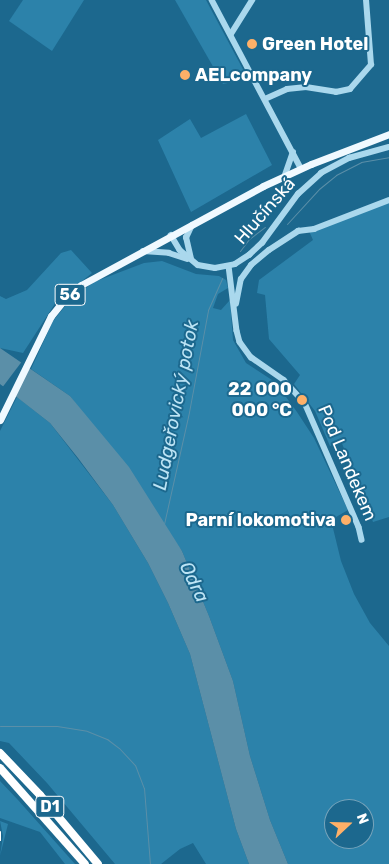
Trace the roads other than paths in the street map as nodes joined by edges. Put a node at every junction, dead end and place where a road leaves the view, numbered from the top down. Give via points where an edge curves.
1 (212, 0) edge
2 (252, 0) edge
3 (366, 0) edge
4 (230, 34) junction
5 (265, 99) junction
6 (389, 134) edge
7 (389, 147) edge
8 (293, 152) junction
9 (301, 168) junction
10 (285, 175) junction
11 (389, 200) edge
12 (194, 222) junction
13 (171, 235) junction
14 (140, 251) junction
15 (191, 261) junction
16 (229, 266) junction
17 (236, 306) junction
18 (0, 420) edge
19 (362, 540) dead end
20 (0, 753) edge
21 (0, 768) edge
22 (85, 864) edge
23 (98, 864) edge

1 - 4 street
2 - 4 street
3 - 5 street via 371,65 350,89 336,92 306,87 287,89
4 - 5 street
5 - 8 street
6 - 9 main road, 56
7 - 16 street, Hlučínská via 349,158 321,173 298,194 262,243
8 - 9 street
8 - 10 street
9 - 10 main road, 56
10 - 12 main road, Hlučínská / 56
11 - 17 street, Pod Landekem via 314,229 298,231 269,250 241,279
12 - 13 main road, Hlučínská / 56
12 - 15 street via 186,238
13 - 14 main road, Hlučínská / 56
13 - 15 street
14 - 15 street, Hlučínská via 168,253
14 - 18 main road, Hlučínská / 56 via 92,278 71,294 51,316
15 - 16 street, Hlučínská via 209,268
16 - 17 street, Pod Landekem
17 - 19 street, Pod Landekem via 240,342 251,357 284,380 311,413
20 - 23 highway, D1
21 - 22 highway, D1

